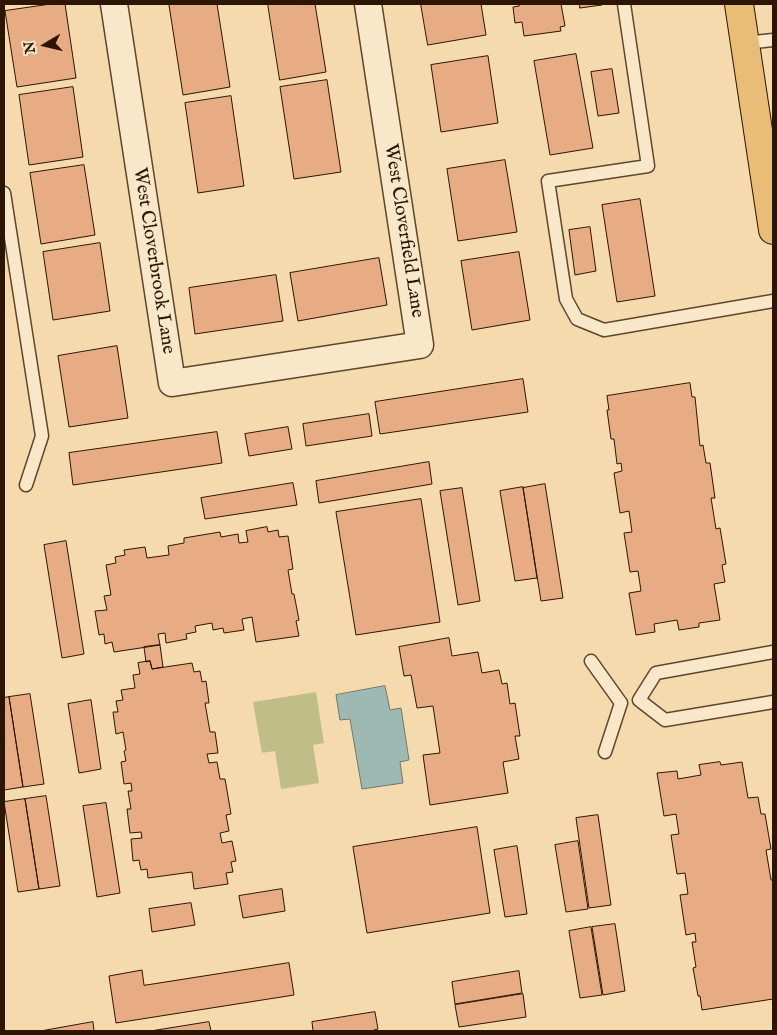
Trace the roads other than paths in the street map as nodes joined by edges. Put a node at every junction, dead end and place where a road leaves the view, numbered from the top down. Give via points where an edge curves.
1 (114, 4) edge
2 (368, 4) edge
3 (624, 4) edge
4 (739, 4) edge
5 (773, 40) edge
6 (745, 43) junction
7 (4, 194) edge
8 (773, 230) edge
9 (773, 301) edge
10 (308, 362) joint
11 (26, 485) dead end
12 (773, 652) edge
13 (591, 661) dead end
14 (639, 700) junction
15 (773, 702) edge
16 (621, 703) junction
17 (605, 752) dead end

1 - 10 street, West Cloverbrook Lane via 172,383
2 - 10 street, West Cloverfield Lane via 420,345
3 - 9 lane via 648,166 548,181 566,299 577,319 604,330
4 - 6 main road
5 - 6 lane
6 - 8 main road
7 - 11 lane via 42,436
12 - 14 lane via 656,673
13 - 16 lane
14 - 15 lane via 665,720
14 - 16 lane
16 - 17 lane

